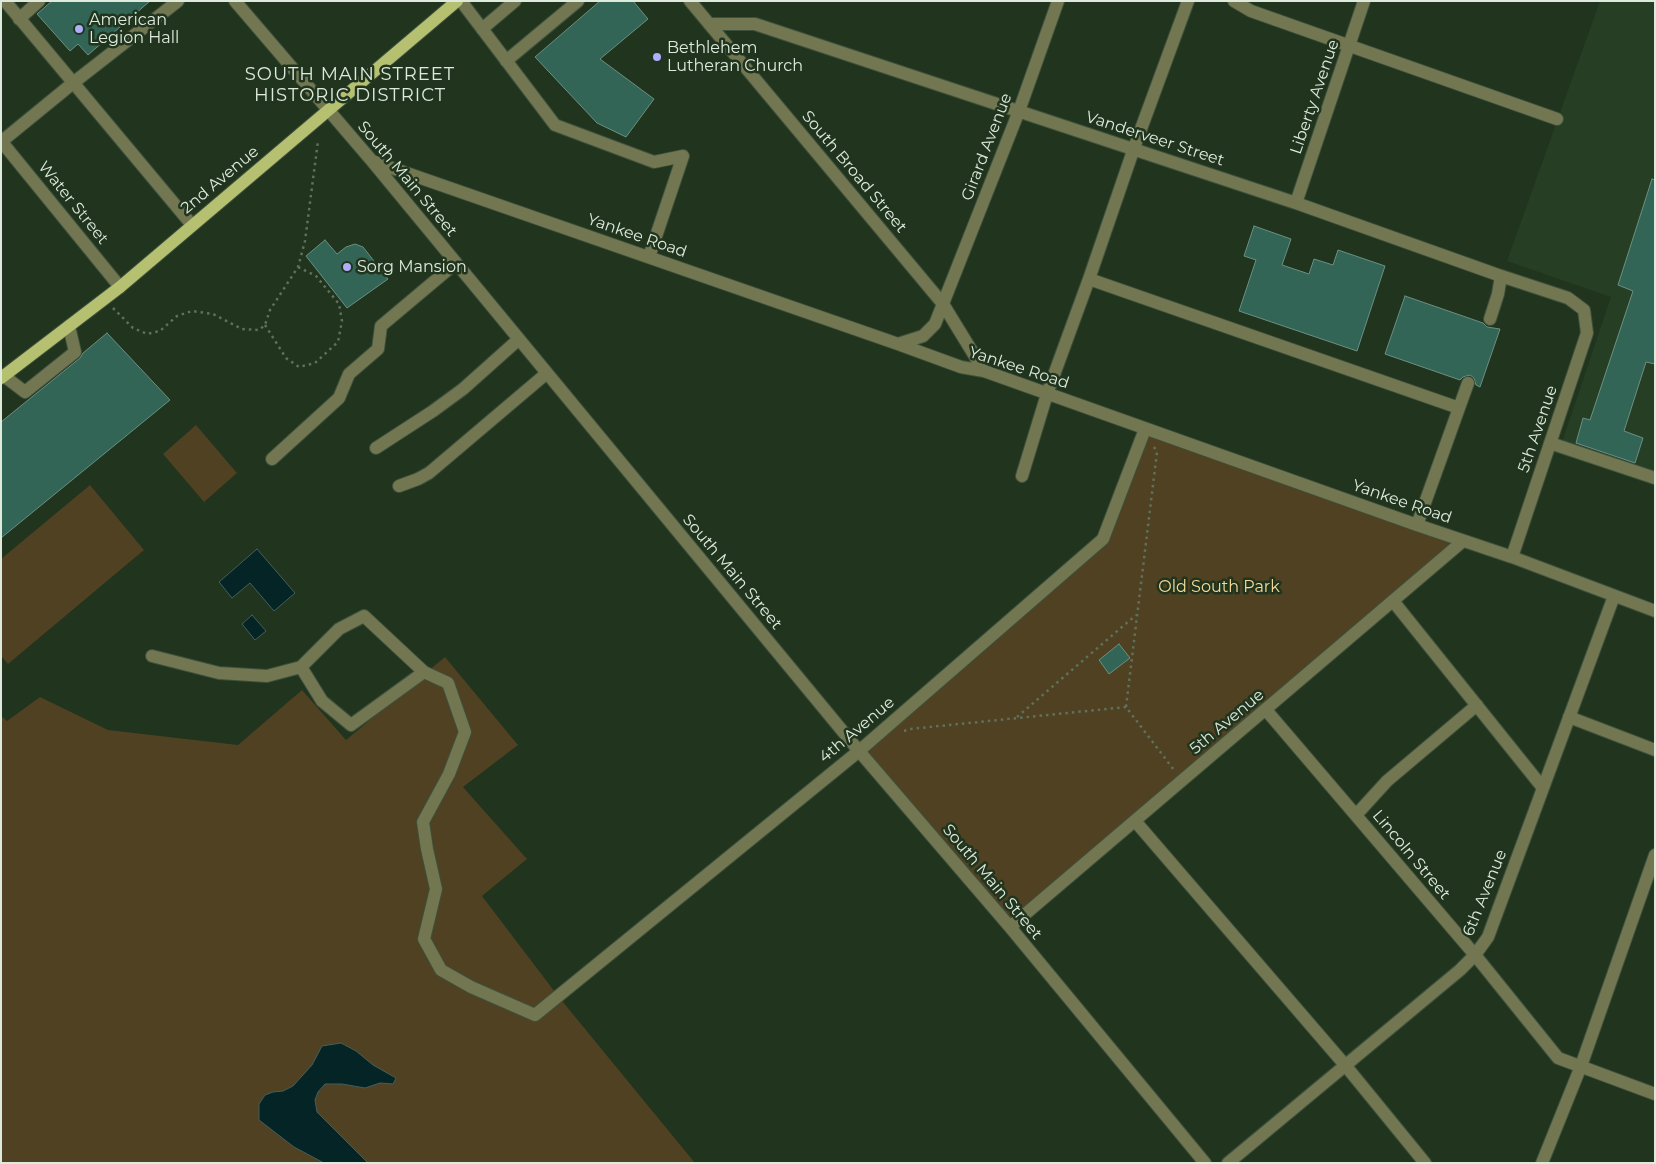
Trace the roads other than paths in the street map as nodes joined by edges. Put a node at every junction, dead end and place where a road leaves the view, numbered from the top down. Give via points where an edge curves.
1 (5, 1) edge
2 (39, 1) edge
3 (178, 1) edge
4 (235, 1) edge
5 (456, 1) edge
6 (461, 1) edge
7 (515, 1) edge
8 (578, 1) edge
9 (690, 1) edge
10 (1058, 1) edge
11 (1188, 1) edge
12 (1234, 1) edge
13 (1364, 1) edge
14 (19, 18) junction
15 (709, 24) junction
16 (482, 29) junction
17 (1350, 45) junction
18 (506, 61) junction
19 (73, 83) junction
20 (327, 110) junction
21 (1019, 111) junction
22 (1557, 119) dead end
23 (2, 141) edge
24 (1134, 148) junction
25 (372, 161) junction
26 (1296, 202) junction
27 (192, 225) junction
28 (649, 257) junction
29 (456, 263) junction
30 (1501, 276) junction
31 (1089, 279) junction
32 (120, 286) junction
33 (943, 304) junction
34 (1584, 310) joint
35 (1490, 319) dead end
36 (69, 326) junction
37 (519, 339) junction
38 (898, 344) junction
39 (984, 371) junction
40 (547, 373) junction
41 (3, 377) edge
42 (1468, 383) dead end
43 (1047, 394) junction
44 (1459, 408) junction
45 (1145, 429) junction
46 (1550, 443) junction
47 (376, 448) dead end
48 (272, 459) dead end
49 (1022, 476) dead end
50 (1655, 478) edge
51 (399, 486) dead end
52 (1417, 525) junction
53 (1463, 541) junction
54 (1512, 557) junction
55 (1614, 596) junction
56 (1393, 601) junction
57 (1655, 610) edge
58 (152, 656) dead end
59 (301, 667) junction
60 (424, 672) junction
61 (1477, 705) junction
62 (1266, 710) junction
63 (1569, 717) junction
64 (1655, 750) edge
65 (859, 751) junction
66 (1543, 788) junction
67 (1356, 815) junction
68 (1135, 822) junction
69 (1655, 855) edge
70 (1010, 927) junction
71 (1475, 955) junction
72 (1345, 1065) junction
73 (1581, 1066) junction
74 (1655, 1094) edge
75 (1206, 1163) edge
76 (1228, 1163) edge
77 (1424, 1163) edge
78 (1542, 1163) edge

1 - 14 street
2 - 14 street
3 - 19 street
4 - 20 street, South Main Street
5 - 20 main road, 2nd Avenue
6 - 16 street
7 - 16 street
8 - 18 street
9 - 15 street, South Broad Street
10 - 21 street, Girard Avenue
11 - 24 street
12 - 17 street via 1251,11
13 - 17 street, Liberty Avenue
14 - 19 street
15 - 21 street, Vanderveer Street via 755,24
15 - 33 street, South Broad Street
16 - 18 street
17 - 22 street
17 - 26 street, Liberty Avenue
18 - 28 street via 556,125 654,162 683,156
19 - 23 street
19 - 27 street
20 - 25 street, South Main Street
20 - 27 main road, 2nd Avenue
21 - 24 street, Vanderveer Street
21 - 33 street, Girard Avenue
23 - 32 street, Water Street
24 - 26 street, Vanderveer Street
24 - 31 street
25 - 28 street, Yankee Road
25 - 29 street, South Main Street
26 - 30 street, Vanderveer Street
27 - 32 main road, 2nd Avenue
28 - 38 street, Yankee Road
29 - 37 street, South Main Street
29 - 48 street via 380,326 378,348 350,374 338,398
30 - 34 street, Vanderveer Street via 1568,298
30 - 35 street
31 - 43 street
31 - 44 street
32 - 36 main road, 2nd Avenue
33 - 38 street, Girard Avenue via 935,324 923,336
33 - 39 street, South Broad Street
34 - 46 street, 5th Avenue via 1587,333
36 - 41 main road, 2nd Avenue
36 - 41 street via 75,352 26,392
37 - 40 street, South Main Street
37 - 47 street via 463,389
38 - 39 street, Yankee Road via 961,367
39 - 43 street, Yankee Road
40 - 51 street via 429,473
40 - 65 street, South Main Street
42 - 44 street
43 - 45 street, Yankee Road
43 - 49 street
44 - 52 street
45 - 52 street, Yankee Road
45 - 65 street, 4th Avenue via 1103,539
46 - 50 street
46 - 54 street, 5th Avenue
52 - 53 street, Yankee Road
53 - 54 street, Yankee Road
53 - 56 street, 5th Avenue
54 - 55 street, Yankee Road
55 - 57 street, Yankee Road
55 - 63 street, 6th Avenue
56 - 61 street
56 - 62 street, 5th Avenue
58 - 59 street via 219,673 267,676
59 - 60 street via 338,630 364,616
59 - 60 street via 322,701 351,725
60 - 65 street, 4th Avenue via 448,683 465,732 449,774 423,822 436,889 424,939 441,970 535,1015
61 - 66 street
61 - 67 street via 1387,781
62 - 67 street, Lincoln Street
62 - 68 street, 5th Avenue
63 - 64 street
63 - 66 street, 6th Avenue
65 - 70 street, South Main Street
66 - 71 street, 6th Avenue via 1488,937
67 - 71 street, Lincoln Street
68 - 70 street, 5th Avenue
68 - 72 street
69 - 73 street
70 - 75 street, South Main Street
71 - 72 street, 6th Avenue
71 - 73 street, Lincoln Street via 1558,1058
72 - 76 street, 6th Avenue
72 - 77 street
73 - 74 street, Lincoln Street
73 - 78 street

